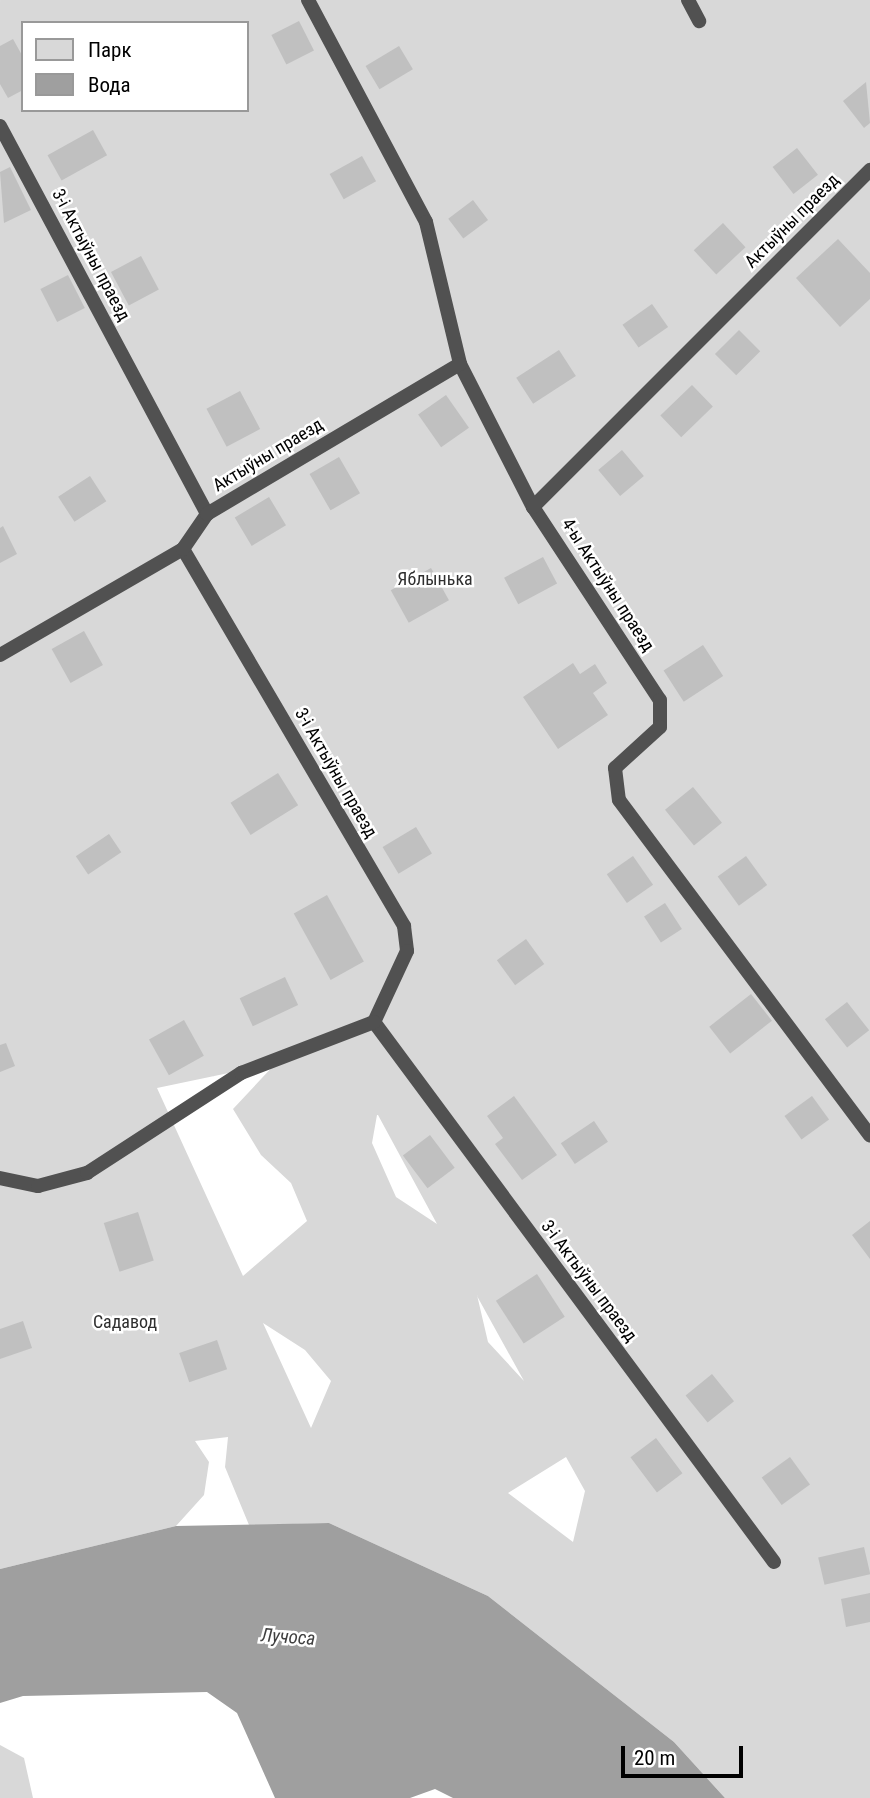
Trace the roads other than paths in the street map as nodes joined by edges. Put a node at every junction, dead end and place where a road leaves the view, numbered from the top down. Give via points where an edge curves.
1 (308, 0) edge
2 (688, 0) edge
3 (699, 21) dead end
4 (0, 126) edge
5 (870, 170) edge
6 (460, 364) junction
7 (533, 507) junction
8 (207, 514) junction
9 (183, 550) junction
10 (0, 655) edge
11 (374, 1022) junction
12 (870, 1136) edge
13 (0, 1178) edge
14 (774, 1562) dead end

1 - 6 lane, 4-ы Актыўны праезд via 426,222
2 - 3 lane
4 - 8 lane, 3-і Актыўны праезд
5 - 7 lane, Актыўны праезд
6 - 7 lane, 4-ы Актыўны праезд
6 - 8 lane, Актыўны праезд
7 - 12 lane, 4-ы Актыўны праезд via 660,700 660,727 615,768 619,800
8 - 9 lane, Актыўны праезд
9 - 10 lane, Актыўны праезд
9 - 11 lane, 3-і Актыўны праезд via 404,926 407,951
11 - 13 lane via 241,1073 87,1173 38,1186
11 - 14 lane, 3-і Актыўны праезд

